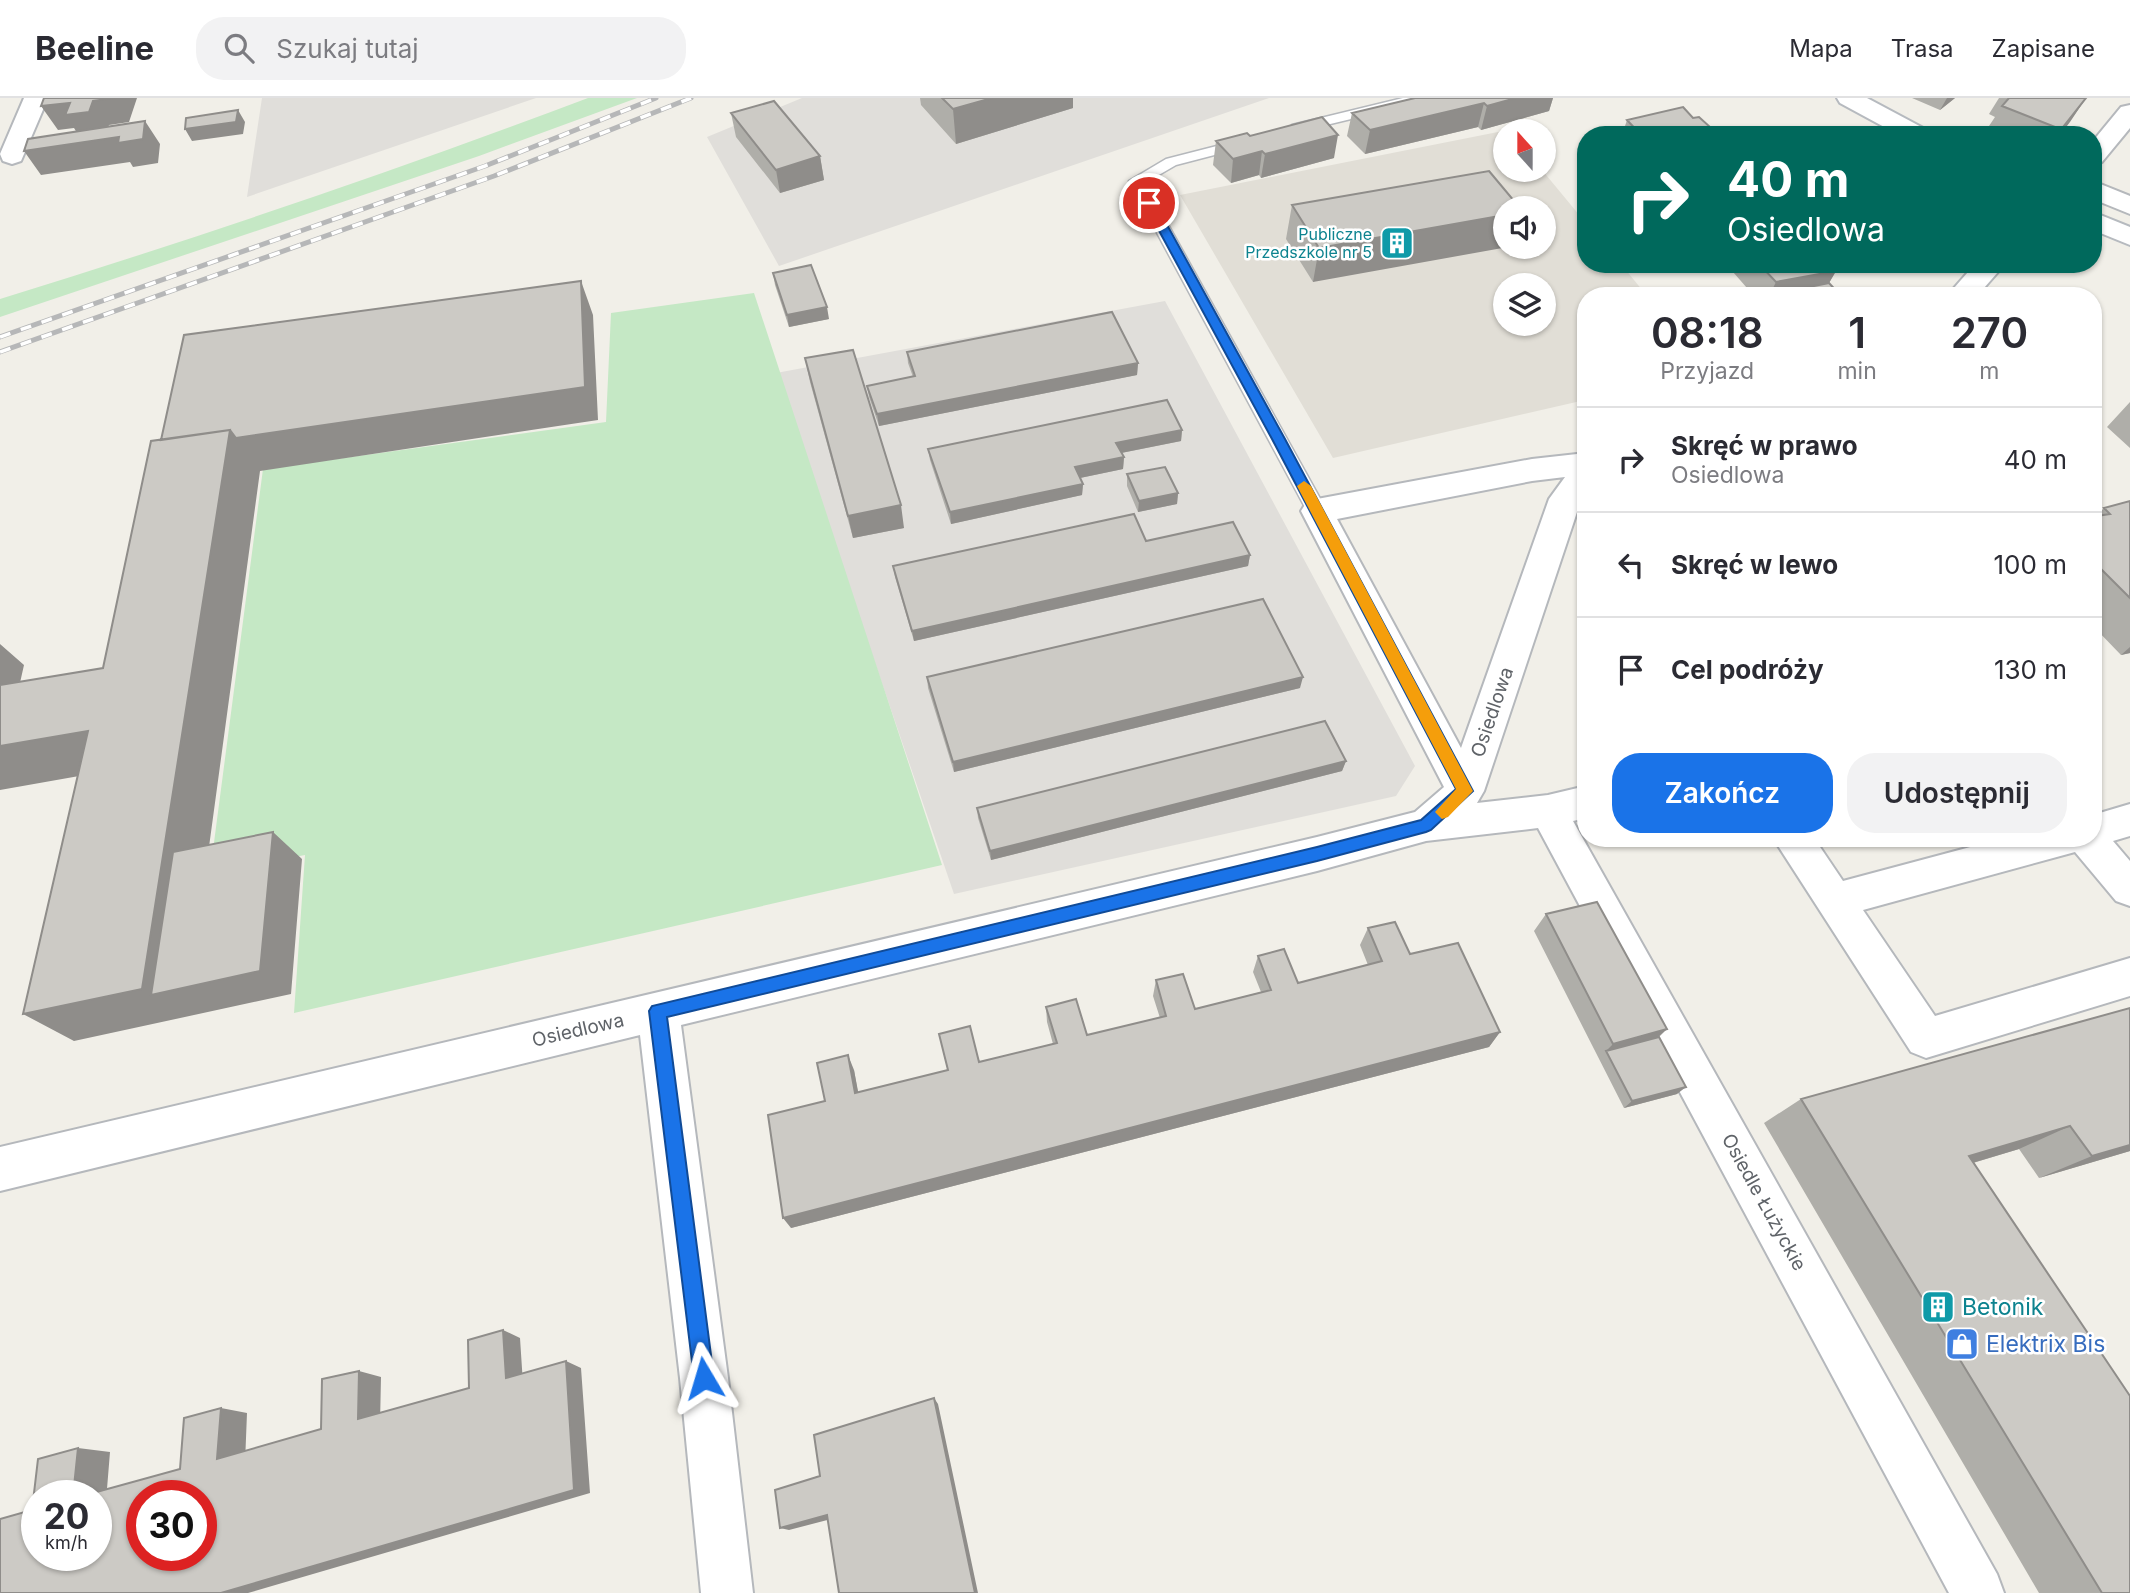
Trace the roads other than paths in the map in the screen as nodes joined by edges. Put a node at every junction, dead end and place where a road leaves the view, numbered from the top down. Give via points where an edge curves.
1 (36, 98) edge
2 (1421, 98) edge
3 (1849, 98) edge
4 (2130, 113) edge
5 (1901, 126) edge
6 (2102, 146) edge
7 (12, 156) dead end
8 (2102, 193) edge
9 (2130, 206) edge
10 (2102, 224) edge
11 (2130, 237) edge
12 (1983, 273) edge
13 (1969, 287) edge
14 (1577, 465) edge
15 (1575, 487) edge
16 (1317, 511) junction
17 (1465, 791) junction
18 (1567, 807) edge
19 (2130, 820) edge
20 (1426, 825) junction
21 (1577, 826) edge
22 (2102, 828) edge
23 (1588, 847) edge
24 (1798, 847) edge
25 (2034, 847) edge
26 (2095, 847) edge
27 (2130, 889) edge
28 (1833, 901) junction
29 (2130, 977) edge
30 (658, 1011) junction
31 (0, 1169) edge
32 (727, 1593) edge
33 (1978, 1593) edge

1 - 7 street
2 - 16 lane via 1171,162 1137,181
3 - 5 street
4 - 6 street
8 - 9 street
10 - 11 street
12 - 13 street
14 - 16 street
15 - 17 street, Osiedlowa
16 - 17 street
17 - 20 street, Osiedlowa
18 - 20 street
18 - 21 street, Osiedle Łużyckie
19 - 22 street
20 - 30 street, Osiedlowa
23 - 33 street, Osiedle Łużyckie
24 - 28 street
25 - 28 street
26 - 27 street
28 - 29 street via 1926,1038
30 - 31 street, Osiedlowa
30 - 32 street

